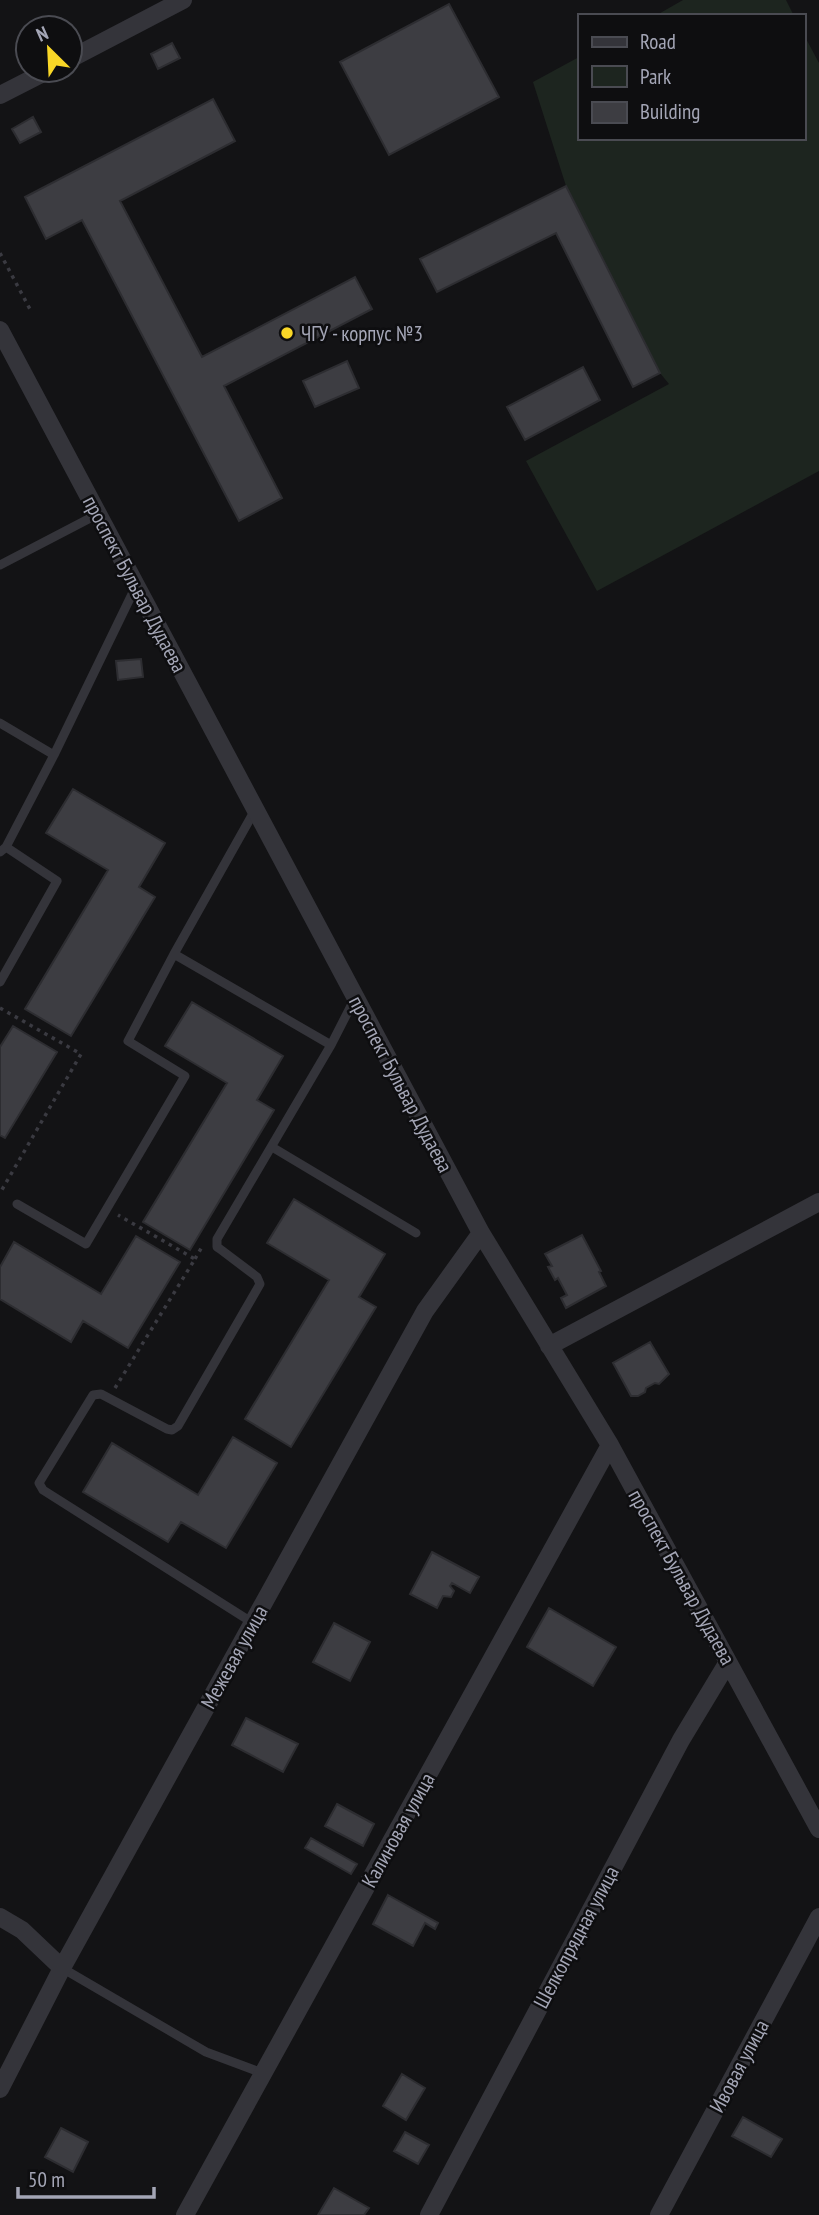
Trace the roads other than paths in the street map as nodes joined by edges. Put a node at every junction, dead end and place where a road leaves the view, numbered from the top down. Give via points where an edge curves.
1 (183, 0) edge
2 (84, 52) edge
3 (22, 84) edge
4 (0, 95) edge
5 (0, 330) edge
6 (98, 514) junction
7 (0, 565) edge
8 (136, 586) junction
9 (0, 723) edge
10 (54, 755) junction
11 (255, 810) junction
12 (3, 850) edge
13 (174, 954) junction
14 (0, 982) edge
15 (355, 998) junction
16 (331, 1045) junction
17 (272, 1147) junction
18 (819, 1202) edge
19 (17, 1204) dead end
20 (416, 1233) dead end
21 (481, 1233) junction
22 (549, 1346) junction
23 (610, 1445) junction
24 (253, 1623) junction
25 (728, 1662) junction
26 (819, 1829) edge
27 (0, 1916) edge
28 (819, 1917) edge
29 (62, 1968) junction
30 (265, 2074) junction
31 (0, 2089) edge
32 (185, 2215) edge
33 (429, 2215) edge
34 (659, 2215) edge

1 - 2 street
3 - 4 street
5 - 6 street, проспект Бульвар Дудаева
6 - 7 lane
6 - 8 street, проспект Бульвар Дудаева
8 - 10 lane
8 - 11 street, проспект Бульвар Дудаева
9 - 10 lane
10 - 12 lane
11 - 13 lane
11 - 15 street, проспект Бульвар Дудаева
12 - 14 lane via 57,881
13 - 16 lane
13 - 19 lane via 128,1041 185,1076 86,1244
15 - 16 lane
15 - 21 street, проспект Бульвар Дудаева
16 - 17 lane
17 - 20 lane
17 - 24 lane via 216,1242 257,1277 259,1287 178,1426 167,1429 97,1394 90,1398 40,1479 40,1487
18 - 22 street
21 - 22 street, проспект Бульвар Дудаева
21 - 24 street, Межевая улица via 425,1311
22 - 23 street, проспект Бульвар Дудаева
23 - 25 street, проспект Бульвар Дудаева
23 - 30 street, Калиновая улица
24 - 29 street, Межевая улица
25 - 26 street, проспект Бульвар Дудаева
25 - 33 street, Шелкопрядная улица via 681,1740
27 - 29 street
28 - 34 street, Ивовая улица
29 - 30 lane via 205,2052
29 - 31 street, Межевая улица
30 - 32 street, Калиновая улица

